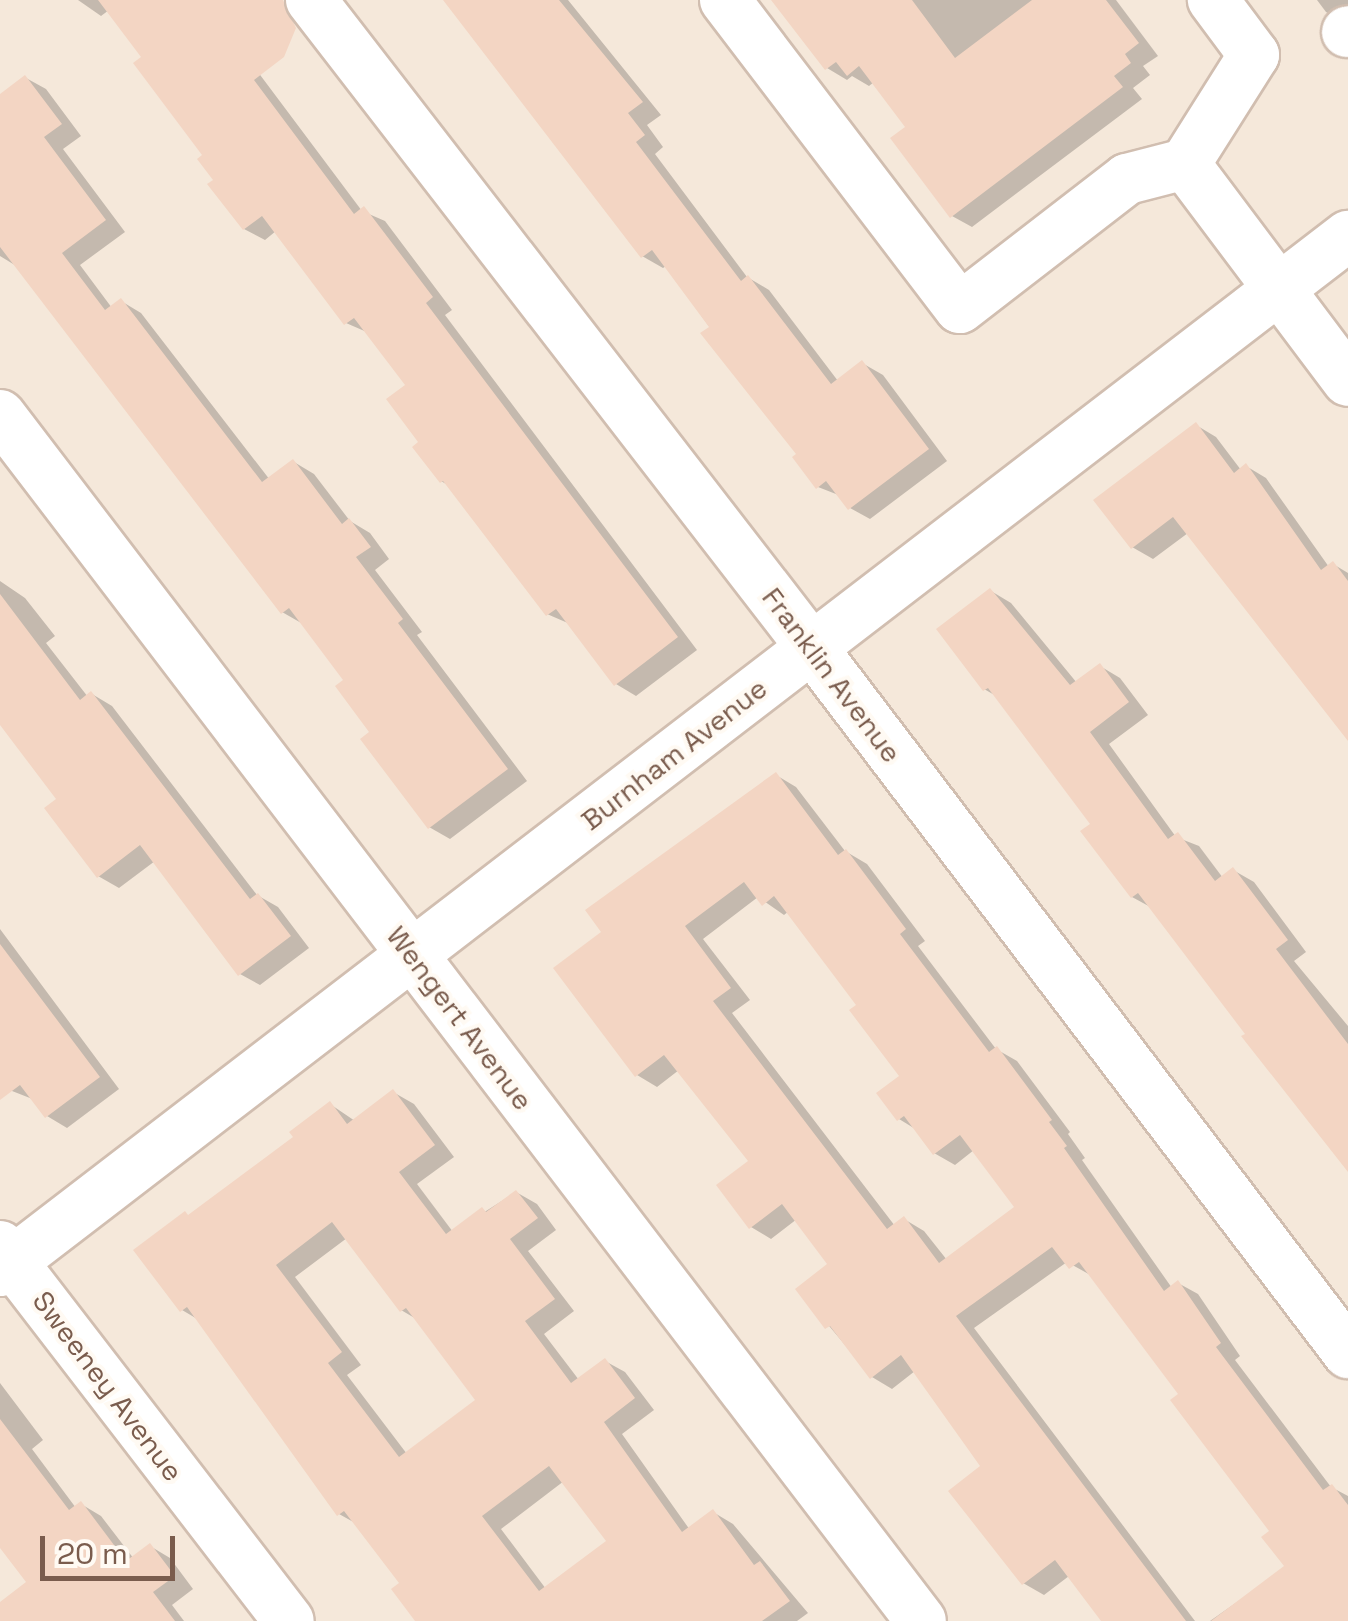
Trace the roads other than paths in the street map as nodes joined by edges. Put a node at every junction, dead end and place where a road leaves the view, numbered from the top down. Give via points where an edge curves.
1 (311, 0) edge
2 (725, 0) edge
3 (1213, 0) edge
4 (1185, 164) junction
5 (1348, 236) edge
6 (1280, 288) junction
7 (1348, 380) edge
8 (0, 415) edge
9 (812, 648) junction
10 (412, 955) junction
11 (4, 1260) edge
12 (1348, 1353) edge
13 (289, 1621) edge
14 (920, 1621) edge

1 - 9 street, Franklin Avenue
2 - 4 street via 960,308 1127,179
3 - 4 street via 1254,54
4 - 6 street
5 - 6 street, Burnham Avenue
6 - 7 street
6 - 9 street, Burnham Avenue
8 - 10 street, Wengert Avenue
9 - 10 street, Burnham Avenue
9 - 12 street, Franklin Avenue
10 - 11 street, Burnham Avenue
10 - 14 street, Wengert Avenue
11 - 13 street, Sweeney Avenue

